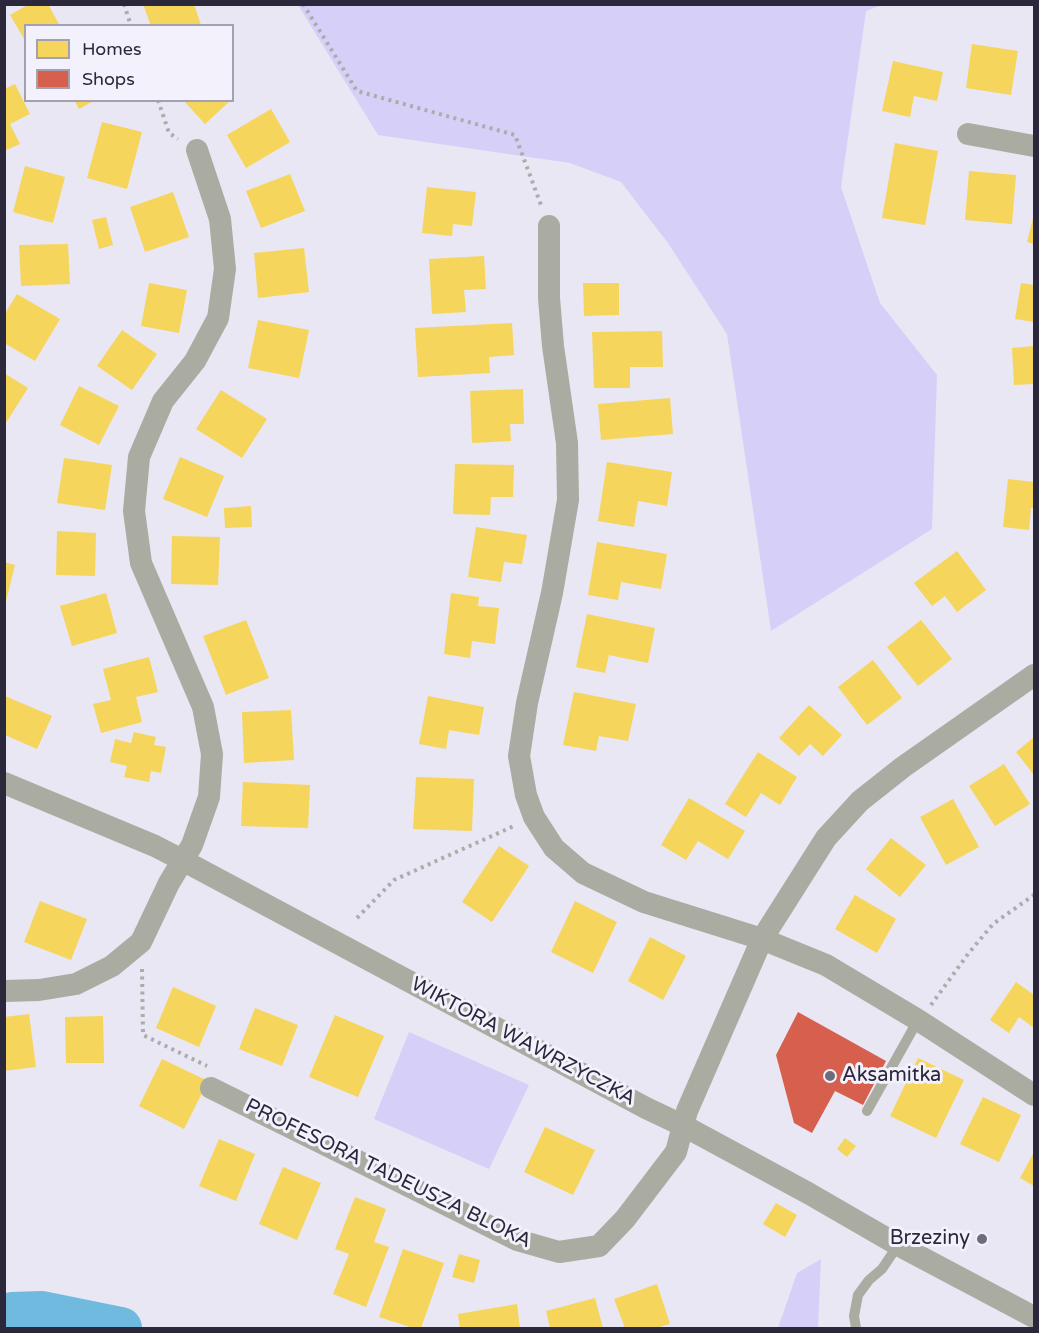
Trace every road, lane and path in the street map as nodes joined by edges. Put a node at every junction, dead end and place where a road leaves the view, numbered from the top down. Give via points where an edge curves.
1 (124, 4) edge
2 (303, 4) edge
3 (130, 24) edge
4 (159, 102) edge
5 (968, 134) dead end
6 (1035, 146) edge
7 (197, 150) joint
8 (549, 226) joint
9 (1035, 675) edge
10 (4, 783) edge
11 (534, 817) junction
12 (184, 861) junction
13 (1035, 895) edge
14 (357, 918) dead end
15 (762, 939) junction
16 (141, 942) junction
17 (4, 991) edge
18 (918, 1020) junction
19 (211, 1088) joint
20 (1033, 1092) edge
21 (867, 1111) dead end
22 (684, 1126) junction
23 (898, 1245) junction
24 (1035, 1317) edge
25 (856, 1329) edge

1 - 3 path
2 - 8 path via 357,91 515,135
4 - 7 path via 169,133
5 - 6 street
7 - 12 street via 220,219 225,269 218,318 195,361 163,401 139,457 134,511 141,563 203,707 212,754 208,797
8 - 11 street via 549,298 567,443 568,500 519,756
9 - 15 street, PROFESORA TADEUSZA BLOKA via 860,801 826,838
10 - 12 street, WIKTORA WAWRZYCZKA
11 - 14 path via 393,880
11 - 15 street via 554,848 583,873 644,902
12 - 16 street
12 - 22 street, WIKTORA WAWRZYCZKA
13 - 18 path via 993,924
15 - 18 street via 826,965
15 - 22 street, PROFESORA TADEUSZA BLOKA via 687,1111
16 - 17 street via 112,966 76,984
16 - 19 path via 143,1035 216,1071
18 - 20 street
18 - 21 lane
19 - 22 street, PROFESORA TADEUSZA BLOKA via 517,1240 559,1252 598,1246 625,1219 676,1152
22 - 23 street, WIKTORA WAWRZYCZKA
23 - 24 street, WIKTORA WAWRZYCZKA
23 - 25 lane via 858,1295

